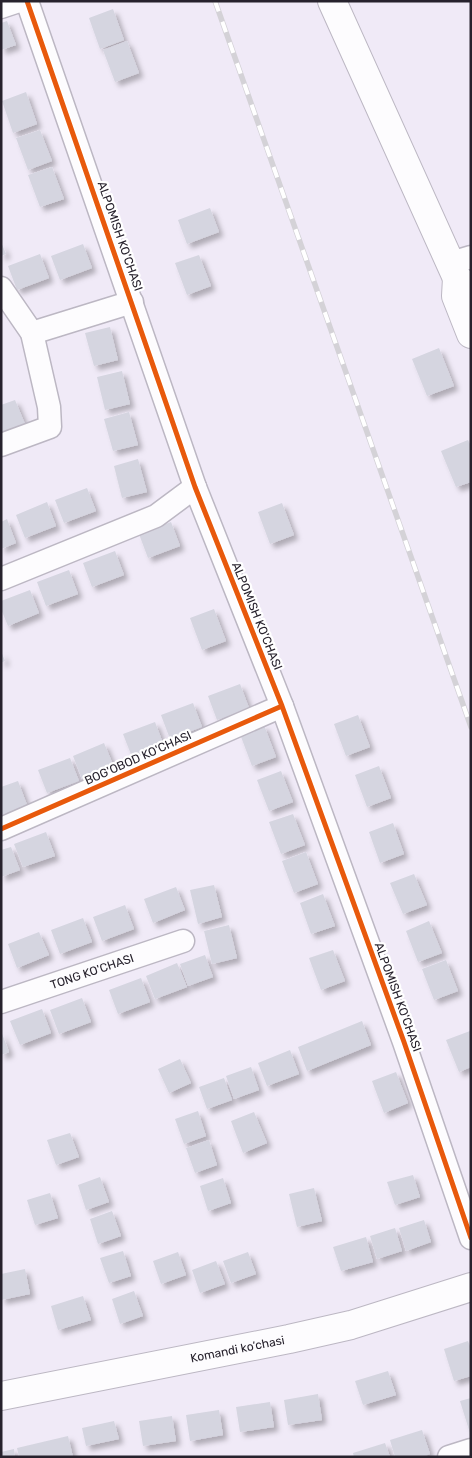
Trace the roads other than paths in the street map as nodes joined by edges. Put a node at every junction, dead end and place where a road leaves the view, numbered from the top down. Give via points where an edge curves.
1 (19, 1) edge
2 (28, 1) edge
3 (332, 1) edge
4 (1, 7) edge
5 (462, 273) edge
6 (1, 288) edge
7 (132, 302) junction
8 (32, 333) junction
9 (471, 334) edge
10 (1, 446) edge
11 (195, 487) junction
12 (1, 578) edge
13 (282, 706) junction
14 (1, 829) edge
15 (183, 941) dead end
16 (1, 1002) edge
17 (471, 1238) edge
18 (471, 1287) edge
19 (1, 1396) edge
20 (471, 1450) edge
21 (448, 1457) edge

1 - 4 street
2 - 7 street, ALPOMISH KO'CHASI
3 - 5 main road
5 - 9 main road via 456,296
6 - 8 street
7 - 8 street
7 - 11 street, ALPOMISH KO'CHASI
8 - 10 street via 49,407 50,427
11 - 12 street via 156,516
11 - 13 street, ALPOMISH KO'CHASI
13 - 14 street, BOG'OBOD KO'CHASI
13 - 17 street, ALPOMISH KO'CHASI
15 - 16 street, TONG KO'CHASI
18 - 19 main road, Komandi ko‘chasi via 351,1325 289,1340
20 - 21 street

